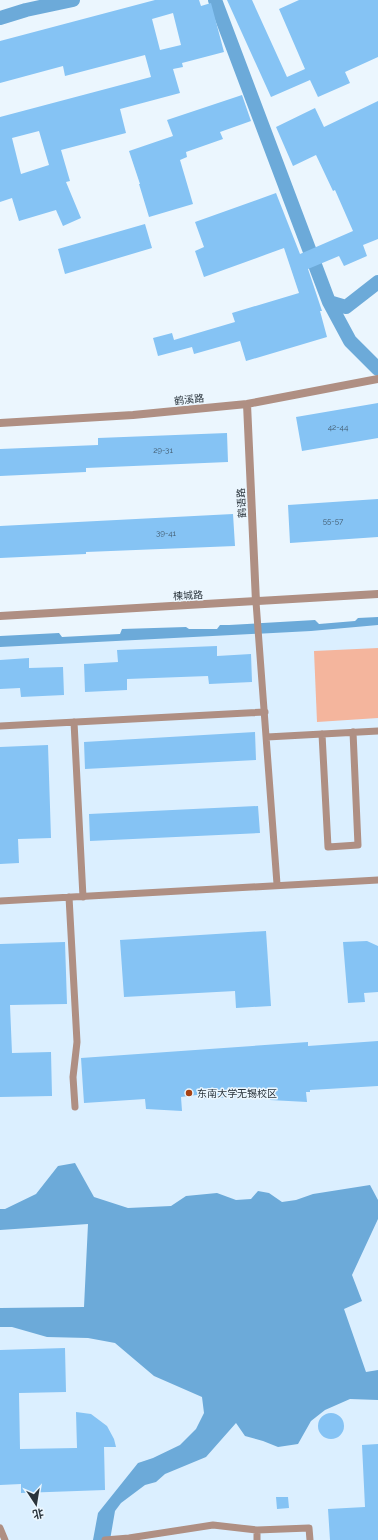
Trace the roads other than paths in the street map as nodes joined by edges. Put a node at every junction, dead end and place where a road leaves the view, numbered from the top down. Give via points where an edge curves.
1 (378, 378) edge
2 (247, 404) junction
3 (0, 423) edge
4 (378, 594) edge
5 (256, 602) junction
6 (0, 616) edge
7 (265, 712) junction
8 (74, 722) junction
9 (0, 726) edge
10 (378, 731) edge
11 (353, 732) junction
12 (322, 734) junction
13 (267, 737) junction
14 (378, 880) edge
15 (277, 884) junction
16 (70, 897) junction
17 (83, 897) junction
18 (0, 902) edge
19 (75, 1107) dead end
20 (0, 1528) edge
21 (257, 1530) junction
22 (5, 1540) edge
23 (105, 1540) edge
24 (258, 1540) edge
25 (310, 1540) edge

1 - 2 street, 鹤溪路
2 - 3 street, 鹤溪路 via 133,415
2 - 5 street, 鹤语路
4 - 5 street, 楝城路
5 - 6 street, 楝城路
5 - 7 lane
7 - 8 lane
7 - 13 lane
8 - 9 lane
8 - 17 lane
10 - 11 lane
11 - 12 lane
11 - 12 lane via 358,845 328,847
12 - 13 lane
13 - 15 lane
14 - 15 lane
15 - 17 lane
16 - 17 lane
16 - 18 lane
16 - 19 lane via 77,1042 73,1077
20 - 22 lane
21 - 23 lane via 213,1525
21 - 24 lane
21 - 25 lane via 309,1528

